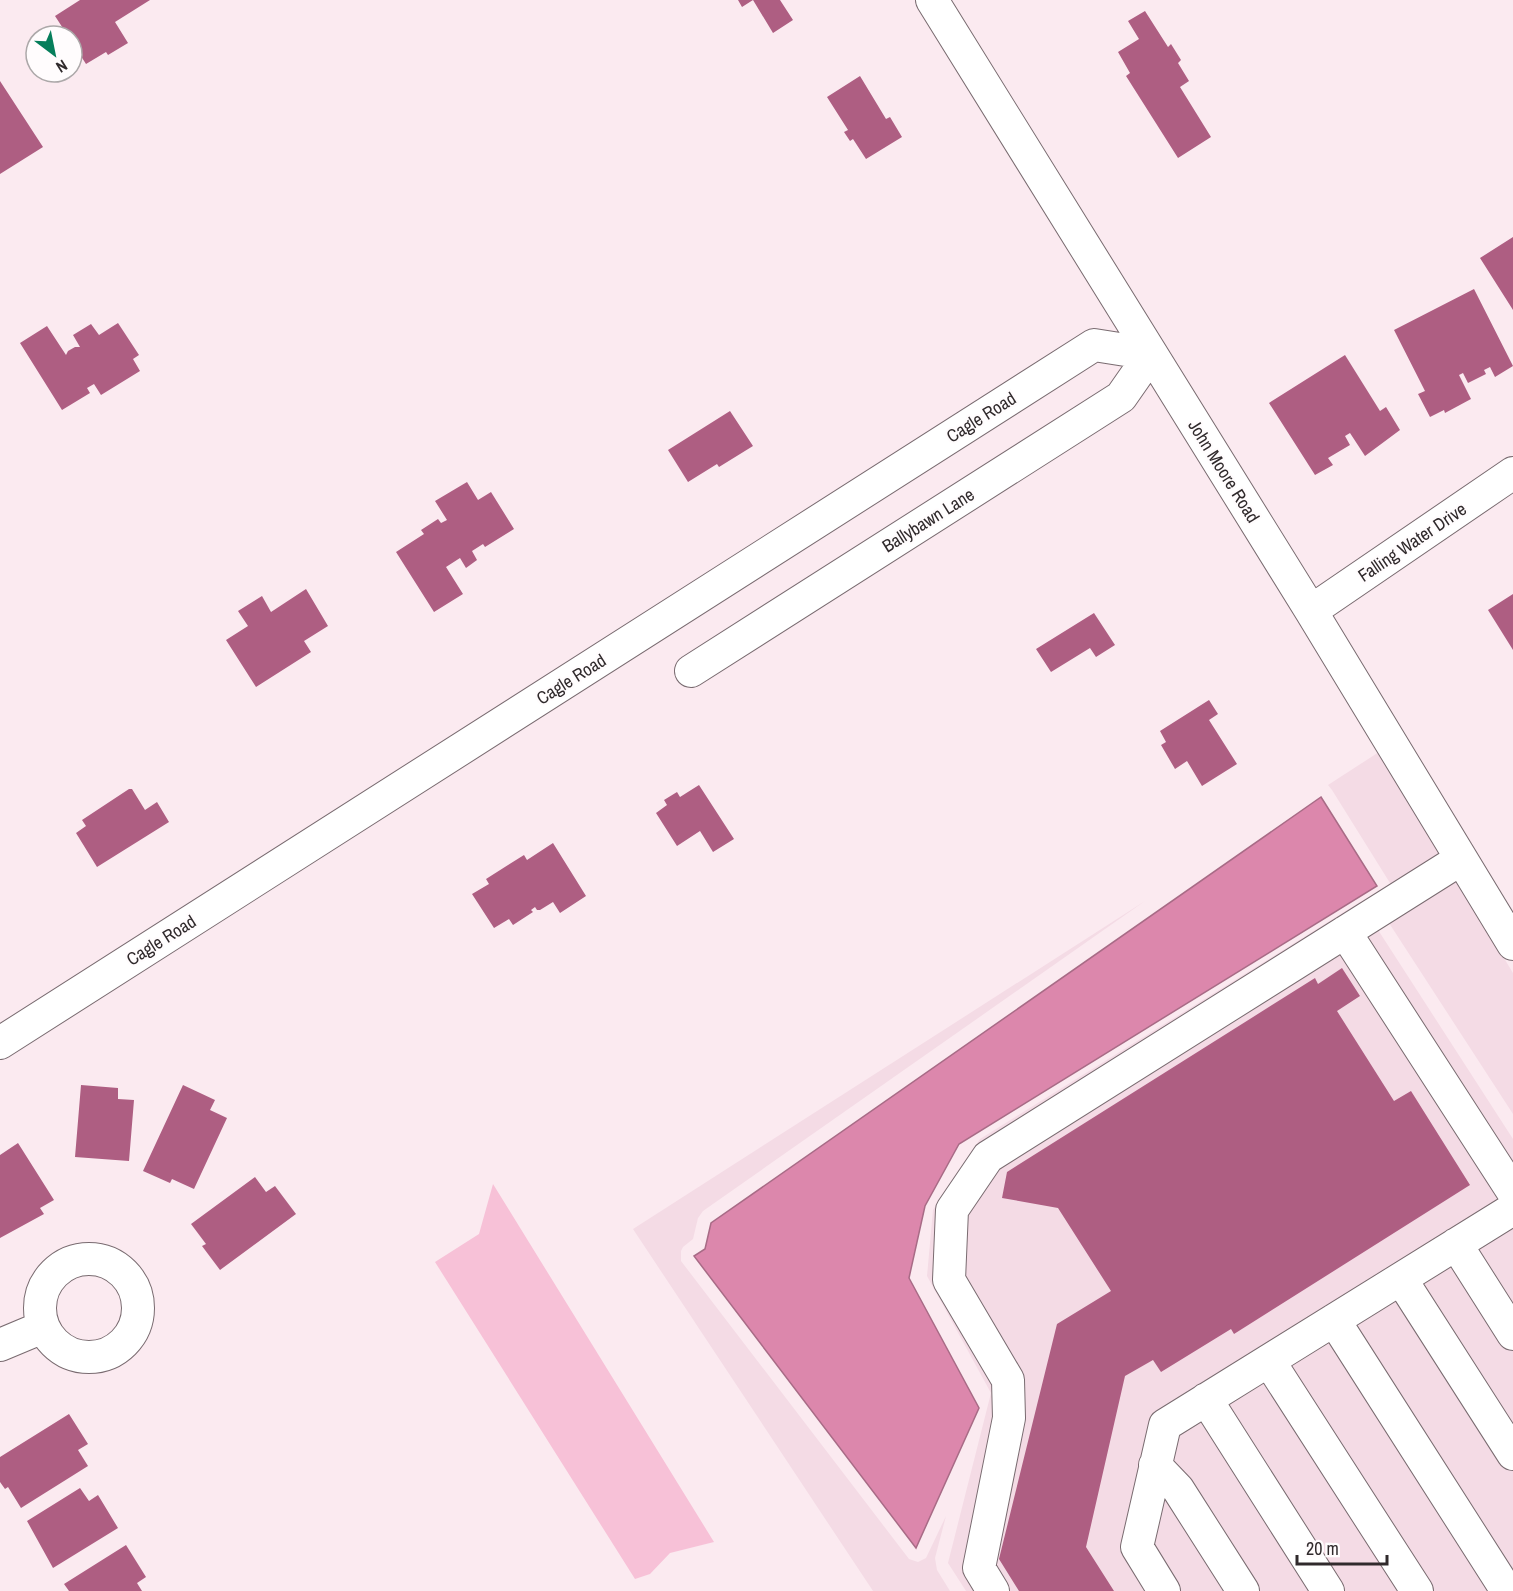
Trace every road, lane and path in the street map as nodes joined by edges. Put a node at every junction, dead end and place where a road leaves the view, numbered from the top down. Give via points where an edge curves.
1 (932, 0) edge
2 (1151, 354) junction
3 (1513, 473) edge
4 (1311, 610) junction
5 (691, 671) dead end
6 (1461, 859) junction
7 (1345, 932) junction
8 (1513, 944) edge
9 (0, 1042) edge
10 (1513, 1191) edge
11 (1513, 1209) edge
12 (1456, 1244) junction
13 (1401, 1279) junction
14 (1334, 1320) junction
15 (43, 1327) dead end
16 (1513, 1334) edge
17 (0, 1345) edge
18 (1269, 1360) junction
19 (1206, 1399) junction
20 (1513, 1454) edge
21 (1155, 1465) junction
22 (993, 1591) edge
23 (1164, 1591) edge
24 (1243, 1591) edge
25 (1328, 1591) edge
26 (1417, 1591) edge
27 (1507, 1591) edge

1 - 2 street, John Moore Road
2 - 4 street, John Moore Road
2 - 5 street, Ballybawn Lane via 1121,397
2 - 9 street, Cagle Road via 1094,345
3 - 4 street, Falling Water Drive
4 - 6 street, John Moore Road
6 - 7 street
6 - 8 street, John Moore Road
7 - 10 street
7 - 22 street via 988,1157 952,1210 949,1280 1008,1380 1009,1418 979,1568
11 - 12 street
12 - 13 street
12 - 16 street
13 - 14 street
13 - 20 street
14 - 18 street
14 - 27 street
15 - 17 street
18 - 19 street
18 - 26 street
19 - 21 street via 1164,1425
19 - 25 street
21 - 23 street via 1137,1547
21 - 24 street via 1178,1489

